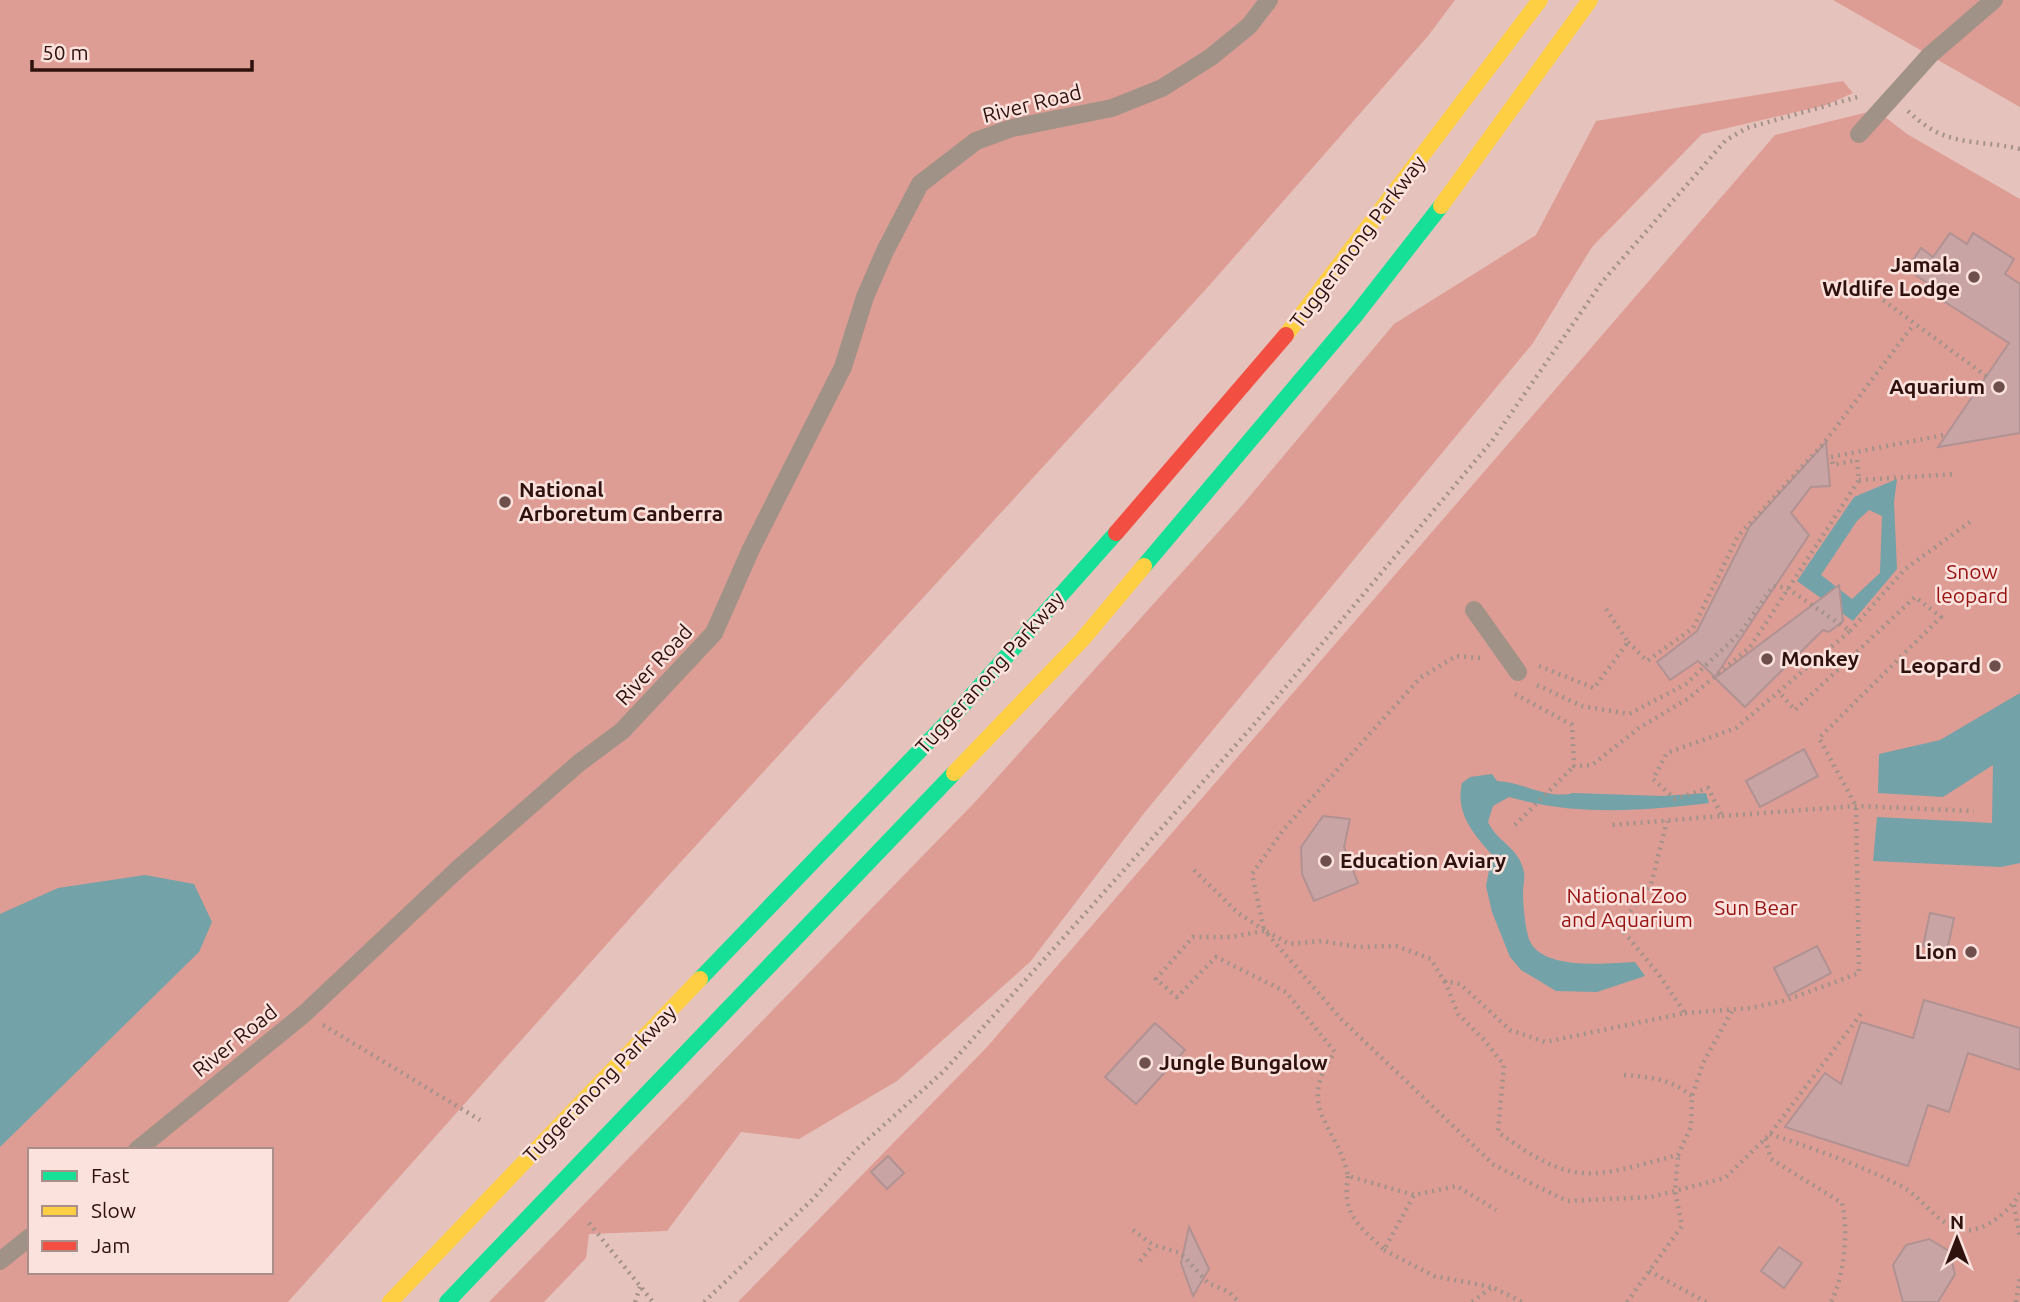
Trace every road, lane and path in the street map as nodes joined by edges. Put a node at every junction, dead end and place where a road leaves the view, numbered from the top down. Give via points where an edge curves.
1 (1269, 0) edge
2 (1540, 0) edge
3 (1590, 0) edge
4 (1994, 0) edge
5 (1897, 90) junction
6 (1858, 134) dead end
7 (2020, 149) edge
8 (1872, 292) dead end
9 (1914, 324) junction
10 (1986, 376) dead end
11 (1944, 435) dead end
12 (1956, 474) dead end
13 (1859, 480) junction
14 (1970, 522) dead end
15 (1787, 587) junction
16 (1604, 606) dead end
17 (1474, 610) dead end
18 (1850, 631) junction
19 (1628, 642) junction
20 (1488, 667) dead end
21 (1518, 672) junction
22 (1513, 691) dead end
23 (1779, 692) junction
24 (1574, 766) junction
25 (1856, 806) junction
26 (1974, 811) dead end
27 (1722, 816) junction
28 (1667, 821) junction
29 (1515, 825) dead end
30 (1612, 825) dead end
31 (1194, 870) dead end
32 (1265, 930) junction
33 (1444, 981) junction
34 (1733, 1009) junction
35 (1864, 1010) dead end
36 (1685, 1013) junction
37 (304, 1014) junction
38 (1624, 1075) dead end
39 (1692, 1096) junction
40 (480, 1120) dead end
41 (1768, 1136) junction
42 (139, 1148) edge
43 (1678, 1155) junction
44 (1348, 1176) junction
45 (1675, 1191) junction
46 (2020, 1193) edge
47 (1414, 1195) junction
48 (2014, 1205) junction
49 (1496, 1210) dead end
50 (589, 1223) dead end
51 (1133, 1230) dead end
52 (2020, 1237) edge
53 (28, 1239) edge
54 (1153, 1245) junction
55 (1384, 1250) junction
56 (0, 1261) edge
57 (1140, 1261) dead end
58 (1649, 1271) junction
59 (2020, 1276) edge
60 (640, 1287) junction
61 (1492, 1287) junction
62 (390, 1302) edge
63 (447, 1302) edge
64 (635, 1302) edge
65 (653, 1302) edge
66 (704, 1302) edge
67 (1239, 1302) edge
68 (1472, 1302) edge
69 (1522, 1302) edge
70 (1627, 1302) edge
71 (1706, 1302) edge
72 (1831, 1302) edge
73 (2016, 1302) edge

1 - 37 lane, River Road via 1249,26 1162,88 1112,108 1012,128 976,141 920,184 875,274 843,367 714,633 622,731 459,868
2 - 62 highway, Tuggeranong Parkway via 1311,306 1135,512 956,713
3 - 63 highway, Tuggeranong Parkway via 1448,197 1355,316 1082,640
4 - 5 lane via 1930,54
5 - 6 lane
5 - 7 path via 1921,124 1953,140
5 - 66 path via 1747,128 1726,140 1602,282 1492,441 1227,757 944,1071 856,1150 814,1198
8 - 9 path
9 - 10 path
9 - 19 path via 1824,443 1738,536 1693,628 1647,661
11 - 13 path via 1831,457 1833,465 1857,460
12 - 13 path
13 - 15 path
14 - 18 path via 1905,569
15 - 18 path
15 - 21 path via 1773,586 1741,632 1686,684 1629,714 1582,706
15 - 24 path via 1750,646 1720,672 1592,765
16 - 19 path
17 - 21 lane
18 - 23 path
19 - 21 path via 1594,688 1529,663
20 - 32 path via 1480,658 1456,656 1420,678 1284,829 1252,874
22 - 24 path via 1521,700 1572,724
23 - 25 path via 1795,710 1915,597 1941,617 1819,738
23 - 27 path via 1736,729 1667,753 1653,779 1675,799 1708,788
24 - 29 path
25 - 26 path
25 - 27 path
25 - 34 path via 1859,973 1787,1000
27 - 28 path
28 - 30 path
28 - 36 path via 1651,884 1619,926
31 - 32 path via 1238,913
32 - 33 path via 1289,944 1322,941 1358,947 1396,946 1431,959
32 - 44 path via 1231,937 1192,937 1156,979 1177,997 1216,957 1286,992 1335,1052 1322,1069 1317,1109 1345,1161
32 - 45 path via 1342,1020 1494,1165 1567,1202 1651,1197
33 - 36 path via 1460,984 1510,1030 1545,1042
33 - 43 path via 1458,1014 1504,1065 1498,1132 1536,1159 1571,1173 1592,1175
34 - 36 path
34 - 39 path via 1703,1062
35 - 41 path
37 - 40 path
37 - 42 lane, River Road
38 - 39 path via 1675,1083
39 - 43 path via 1691,1127
41 - 45 path via 1726,1178
41 - 48 path via 1841,1158 1903,1186 1941,1222 1966,1230
41 - 72 path via 1771,1159 1842,1203 1841,1264
43 - 45 path
44 - 47 path
44 - 55 path via 1345,1194 1350,1216
45 - 58 path via 1682,1226
46 - 48 path
47 - 49 path via 1457,1186
47 - 55 path
48 - 52 path
50 - 60 path
51 - 54 path
53 - 56 lane
54 - 57 path
54 - 67 path via 1181,1253 1208,1283
55 - 61 path via 1434,1276
58 - 70 path
58 - 71 path
59 - 73 path
60 - 64 path
60 - 65 path
61 - 68 path
61 - 69 path

